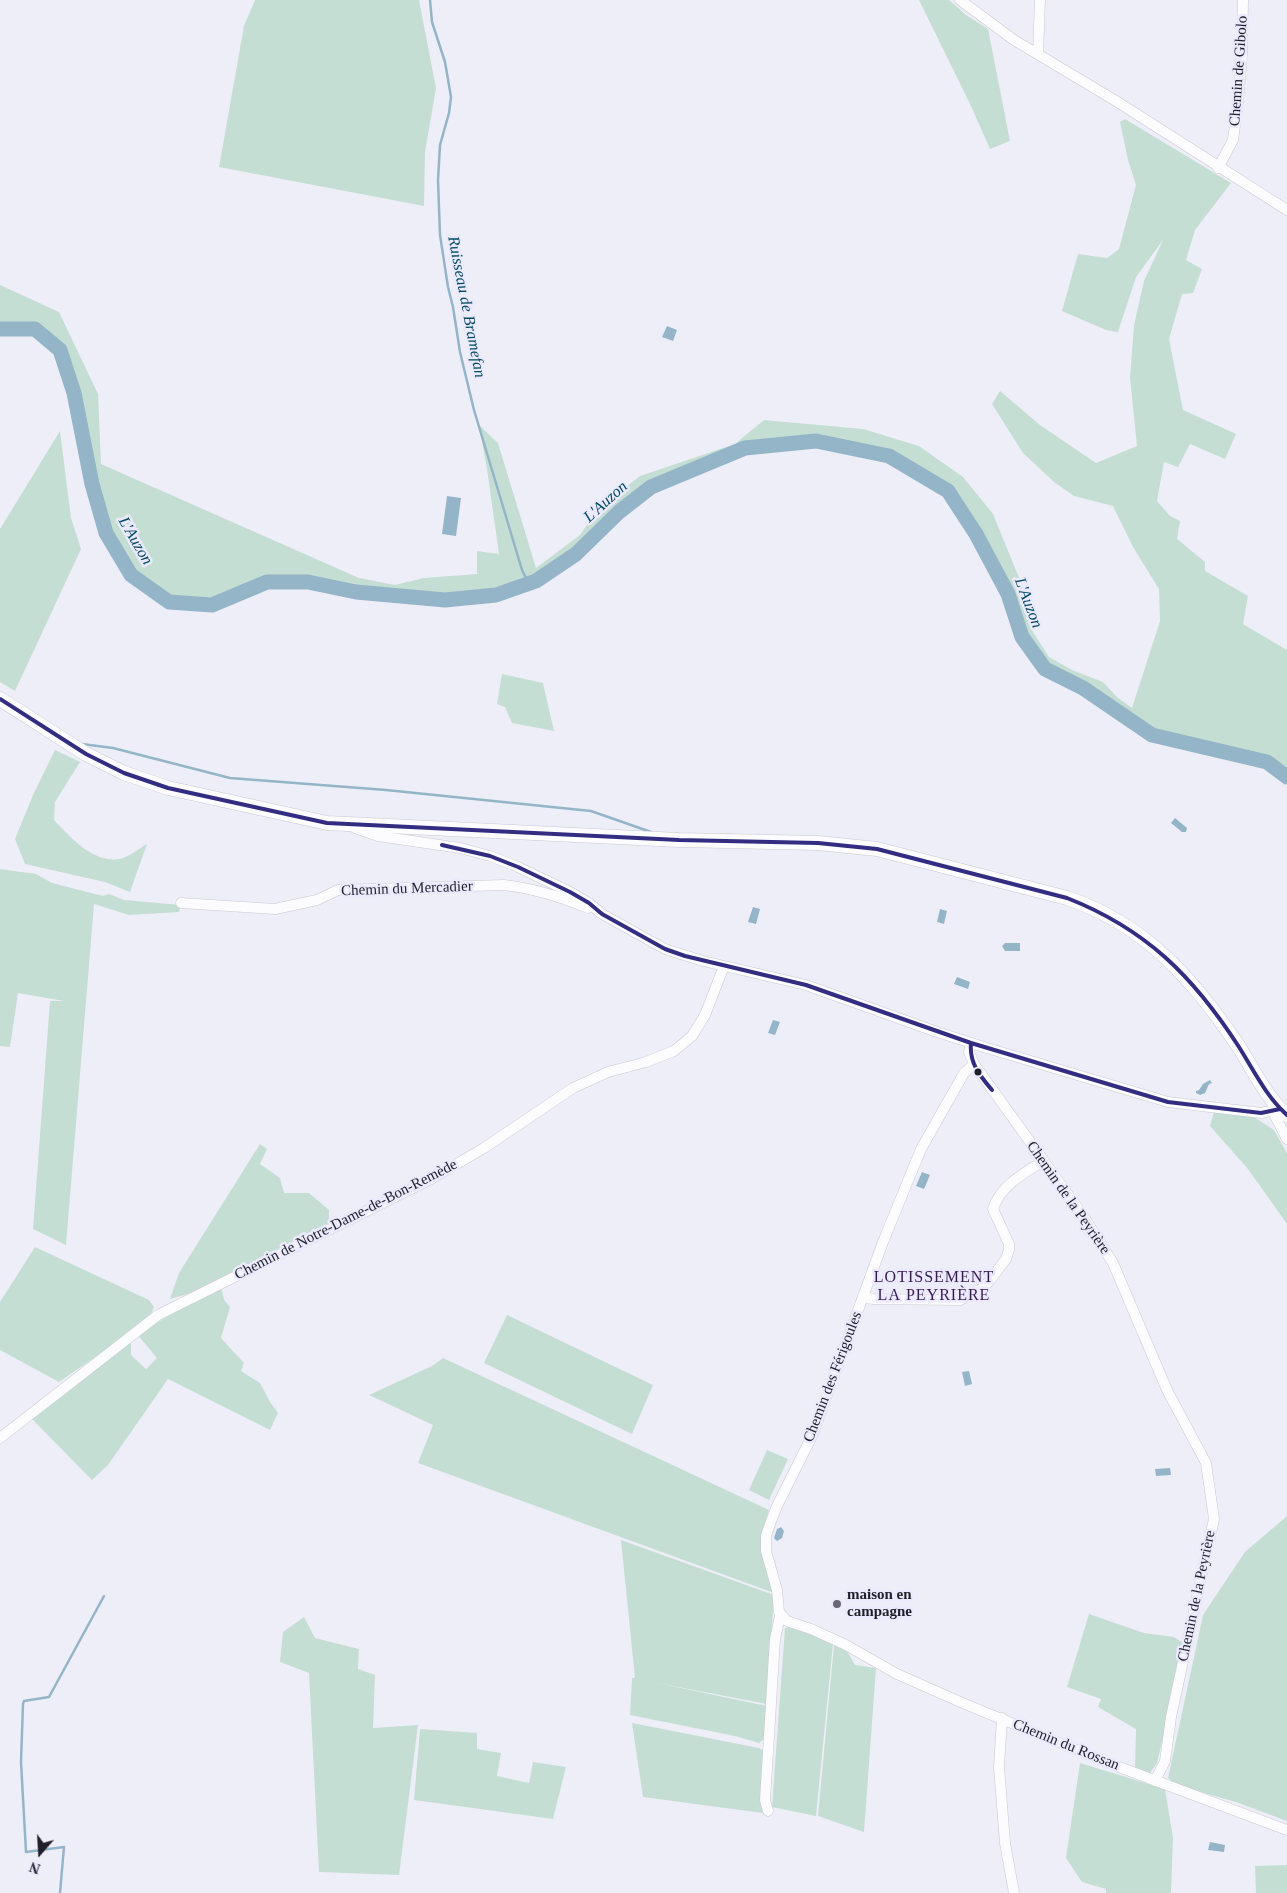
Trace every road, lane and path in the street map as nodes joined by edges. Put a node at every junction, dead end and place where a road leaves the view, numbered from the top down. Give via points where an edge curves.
1 (960, 0) edge
2 (1040, 0) edge
3 (1243, 0) edge
4 (1038, 54) junction
5 (1218, 168) junction
6 (1287, 210) edge
7 (0, 699) edge
8 (347, 825) junction
9 (181, 903) dead end
10 (602, 914) junction
11 (724, 966) junction
12 (971, 1043) junction
13 (974, 1064) junction
14 (1283, 1108) edge
15 (1287, 1139) edge
16 (1043, 1161) junction
17 (864, 1297) junction
18 (0, 1438) edge
19 (780, 1616) junction
20 (1002, 1718) junction
21 (1155, 1781) junction
22 (768, 1811) dead end
23 (1287, 1830) edge
24 (1014, 1893) edge

1 - 4 street
2 - 4 street
3 - 5 street, Chemin de Gibolo via 1242,56 1234,130 1230,149
4 - 5 street
5 - 6 street
7 - 8 main road via 86,754 146,782 304,819
8 - 10 street via 378,836 460,848 490,856 576,896
8 - 14 main road via 845,845 877,849 1068,898 1090,905 1117,920 1173,963 1219,1018 1270,1098
9 - 10 street, Chemin du Mercadier via 275,909 317,900 338,890 504,885 542,892
10 - 11 street via 665,949
11 - 12 street via 806,985
11 - 18 street, Chemin de Notre-Dame-de-Bon-Remède via 705,1015 692,1036 674,1051 608,1072 573,1088 431,1180 158,1315
12 - 13 street, Chemin de la Peyrière via 969,1052
12 - 14 street via 1168,1102 1262,1114
13 - 16 street, Chemin de la Peyrière
13 - 17 street, Chemin des Férigoules via 964,1073 921,1149
14 - 15 street
16 - 17 street via 1024,1173 995,1201 993,1209 1009,1250 1006,1259 983,1288 960,1300
16 - 21 street, Chemin de la Peyrière via 1113,1263 1167,1390 1206,1463 1214,1519 1164,1761
17 - 19 street, Chemin des Férigoules via 812,1436 776,1506 766,1536 766,1552 777,1590
19 - 20 street via 846,1645 897,1674
19 - 22 street, Chemin des Férigoules via 775,1639 765,1800
20 - 21 street, Chemin du Rossan
20 - 24 street, Chemin du Rossan via 999,1767 1005,1843
21 - 23 street, Chemin du Rossan

